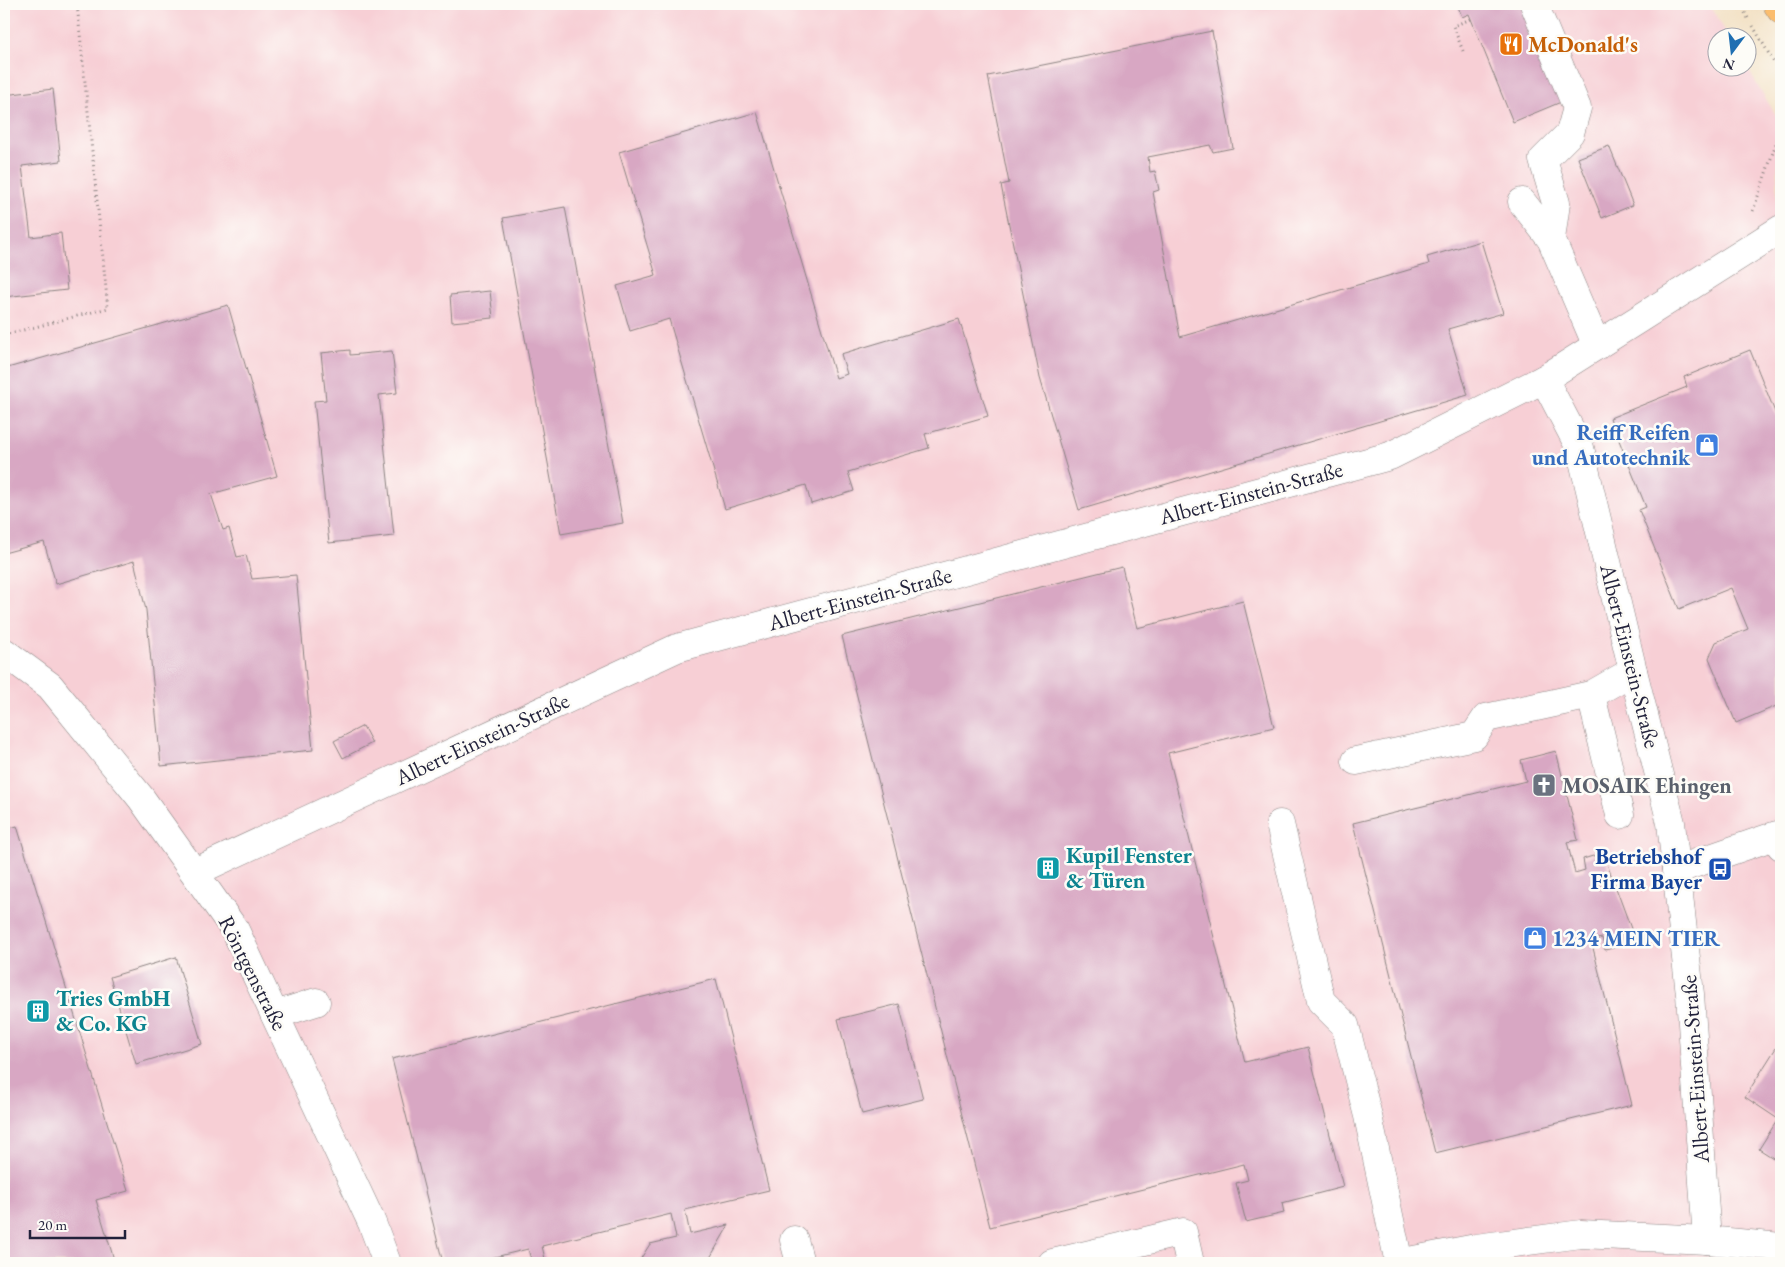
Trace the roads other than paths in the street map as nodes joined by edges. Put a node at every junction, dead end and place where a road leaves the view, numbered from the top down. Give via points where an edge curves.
1 (1534, 4) edge
2 (1777, 4) edge
3 (1781, 10) edge
4 (1522, 202) dead end
5 (1781, 229) edge
6 (1551, 239) junction
7 (1597, 346) junction
8 (1544, 379) junction
9 (4, 652) edge
10 (1633, 671) junction
11 (1591, 695) junction
12 (1356, 762) dead end
13 (1620, 815) dead end
14 (1280, 824) dead end
15 (1781, 846) edge
16 (1676, 870) junction
17 (195, 872) junction
18 (316, 1002) dead end
19 (275, 1015) junction
20 (1706, 1240) junction
21 (1781, 1247) edge
22 (387, 1263) edge
23 (1052, 1263) edge
24 (1190, 1263) edge
25 (1399, 1263) edge

1 - 6 street via 1577,108 1570,133 1543,160 1556,203
2 - 3 main road
4 - 6 street
5 - 7 street, Albert-Einstein-Straße
6 - 7 street
7 - 8 street, Albert-Einstein-Straße
8 - 10 street, Albert-Einstein-Straße via 1580,448
8 - 17 street, Albert-Einstein-Straße via 1390,456 678,648
9 - 17 street, Röntgenstraße via 50,686 141,798
10 - 11 street
10 - 16 street, Albert-Einstein-Straße via 1671,823
11 - 12 street via 1486,718 1474,736
11 - 13 street
14 - 25 street via 1322,1001 1345,1025
15 - 16 street via 1777,835
16 - 20 street, Albert-Einstein-Straße via 1690,994
17 - 19 street, Röntgenstraße via 236,930
18 - 19 street
19 - 22 street, Röntgenstraße via 372,1223
20 - 21 street
20 - 25 street via 1581,1234 1476,1248
23 - 24 street via 1183,1232

